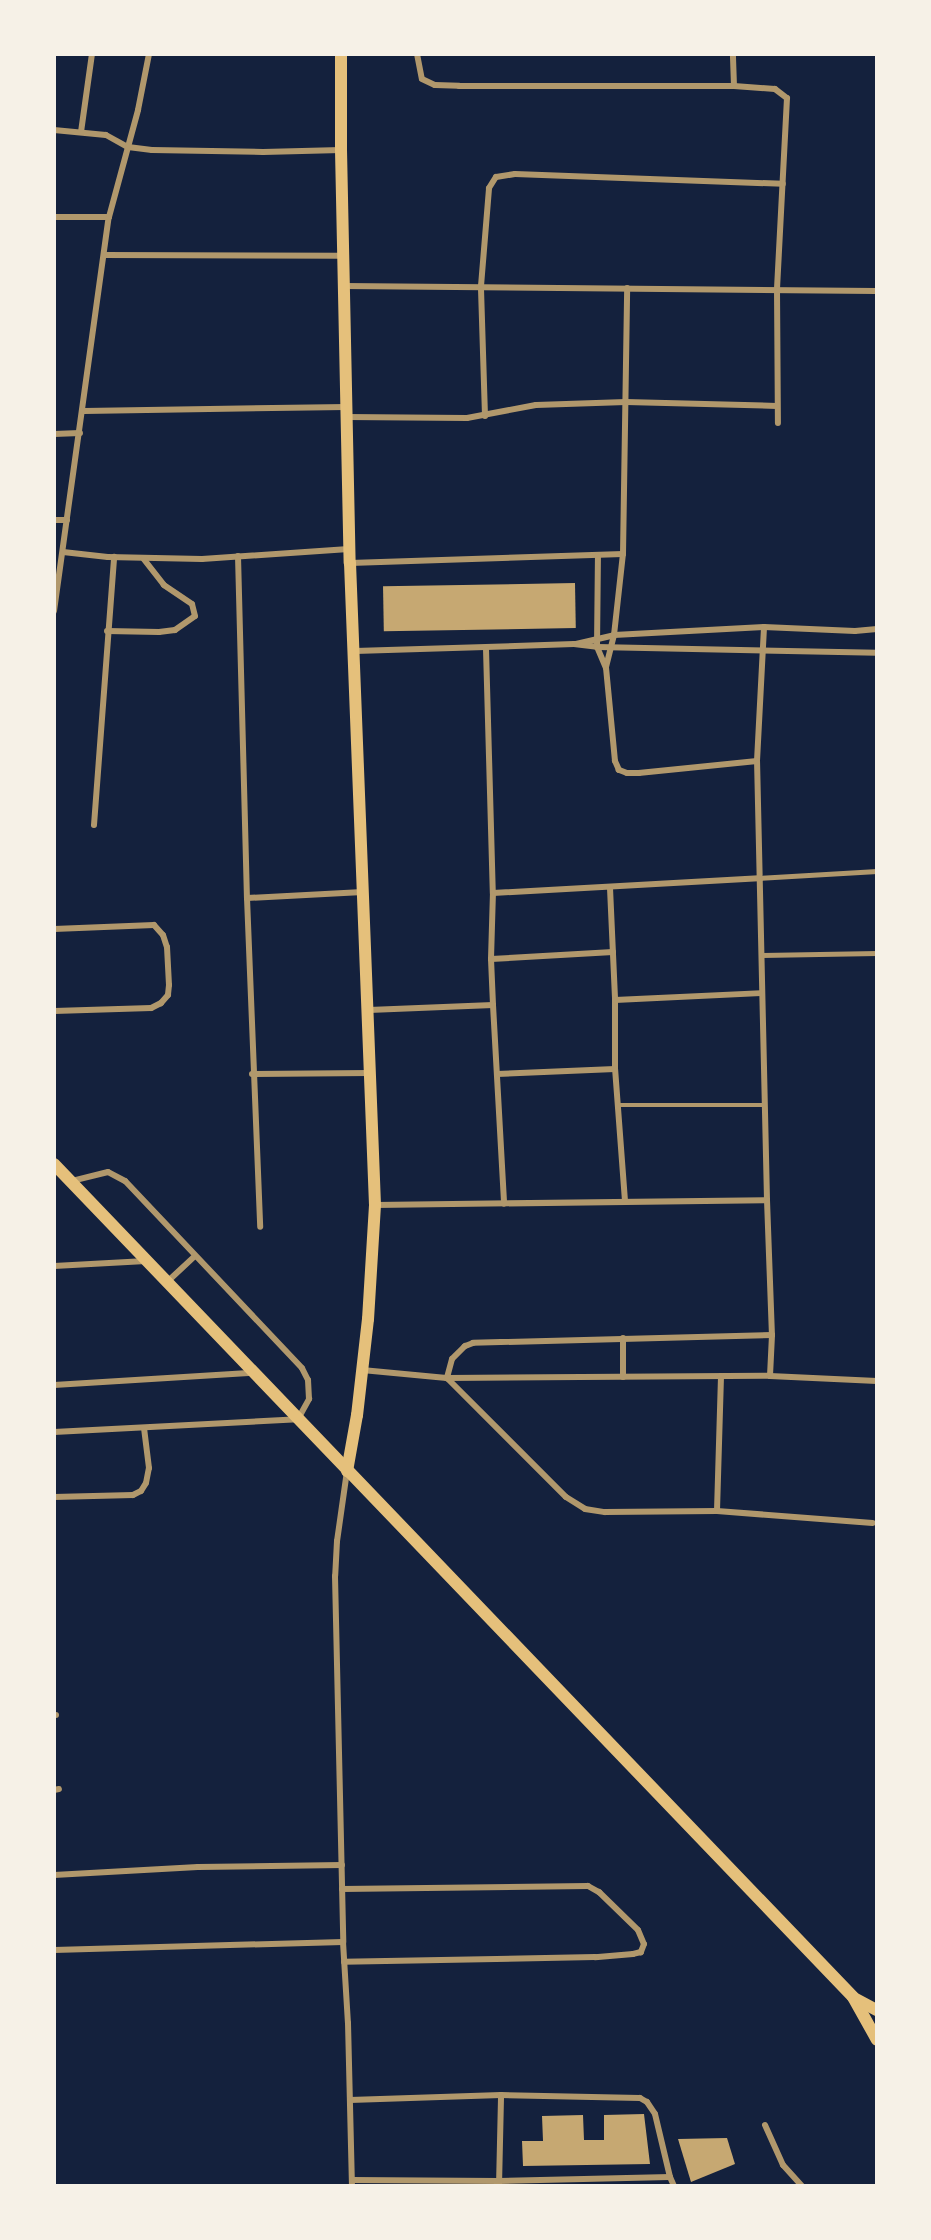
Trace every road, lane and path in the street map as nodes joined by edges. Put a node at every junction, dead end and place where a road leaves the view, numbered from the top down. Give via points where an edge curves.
1 (92, 54) edge
2 (149, 54) edge
3 (341, 54) edge
4 (417, 54) edge
5 (733, 54) edge
6 (734, 86) junction
7 (54, 130) edge
8 (81, 132) junction
9 (128, 147) junction
10 (341, 150) junction
11 (783, 184) junction
12 (54, 217) edge
13 (109, 217) junction
14 (104, 255) junction
15 (343, 256) junction
16 (344, 286) junction
17 (481, 286) junction
18 (627, 288) junction
19 (777, 290) junction
20 (876, 291) edge
21 (626, 402) junction
22 (777, 406) junction
23 (84, 411) junction
24 (347, 412) junction
25 (485, 416) junction
26 (778, 423) dead end
27 (80, 433) junction
28 (54, 434) edge
29 (54, 520) edge
30 (68, 520) junction
31 (350, 549) junction
32 (63, 552) junction
33 (623, 554) junction
34 (598, 555) junction
35 (238, 556) junction
36 (114, 558) junction
37 (144, 559) junction
38 (350, 563) junction
39 (54, 611) edge
40 (764, 627) junction
41 (877, 629) edge
42 (107, 631) junction
43 (614, 634) junction
44 (596, 637) junction
45 (574, 644) junction
46 (597, 647) junction
47 (612, 647) junction
48 (486, 649) junction
49 (764, 650) junction
50 (356, 651) junction
51 (877, 653) edge
52 (606, 668) junction
53 (757, 761) junction
54 (94, 825) dead end
55 (877, 871) edge
56 (759, 878) junction
57 (610, 888) junction
58 (365, 892) junction
59 (493, 893) junction
60 (247, 898) junction
61 (54, 929) edge
62 (614, 952) junction
63 (877, 953) edge
64 (761, 955) junction
65 (491, 959) junction
66 (761, 993) junction
67 (615, 1000) junction
68 (493, 1005) junction
69 (369, 1010) junction
70 (54, 1011) edge
71 (615, 1069) junction
72 (370, 1073) junction
73 (252, 1074) junction
74 (498, 1074) junction
75 (618, 1105) junction
76 (764, 1106) junction
77 (54, 1164) edge
78 (71, 1181) junction
79 (767, 1200) junction
80 (625, 1201) junction
81 (504, 1204) junction
82 (375, 1205) junction
83 (260, 1227) dead end
84 (195, 1256) junction
85 (147, 1261) junction
86 (54, 1266) edge
87 (167, 1282) junction
88 (772, 1335) junction
89 (623, 1338) junction
90 (362, 1370) junction
91 (256, 1373) junction
92 (721, 1376) junction
93 (770, 1376) junction
94 (447, 1377) junction
95 (623, 1377) junction
96 (877, 1381) edge
97 (54, 1385) edge
98 (298, 1419) junction
99 (144, 1428) junction
100 (54, 1432) edge
101 (347, 1471) junction
102 (54, 1497) edge
103 (717, 1511) junction
104 (873, 1523) dead end
105 (342, 1865) junction
106 (54, 1875) edge
107 (342, 1889) junction
108 (343, 1942) junction
109 (54, 1950) edge
110 (344, 1962) junction
111 (853, 1997) junction
112 (877, 2010) edge
113 (877, 2040) edge
114 (501, 2095) junction
115 (350, 2100) junction
116 (765, 2125) dead end
117 (670, 2177) junction
118 (352, 2183) edge
119 (499, 2183) edge
120 (589, 2183) edge
121 (674, 2186) edge
122 (802, 2186) edge

1 - 8 street
2 - 9 street
3 - 10 main road
4 - 6 street via 419,75 435,85
5 - 6 street
6 - 11 street via 775,89 786,95
7 - 8 street
8 - 9 street via 106,135
9 - 10 street via 186,152
9 - 13 street
10 - 15 main road
11 - 17 street via 514,174 496,177 489,188
11 - 19 street
12 - 13 street
13 - 14 street
14 - 15 street
14 - 23 street
15 - 16 main road
16 - 17 street
16 - 24 main road
17 - 18 street
17 - 25 street
18 - 19 street
18 - 21 street
19 - 20 street
19 - 22 street
21 - 22 street
21 - 25 street via 536,405
21 - 33 street
22 - 26 street
23 - 24 street
23 - 27 street
24 - 25 street
24 - 31 main road
27 - 28 street
27 - 30 street
29 - 30 street
30 - 32 street
31 - 35 street
31 - 38 main road
32 - 36 street
32 - 39 street
33 - 34 street
33 - 43 street
34 - 38 street
34 - 44 street
35 - 37 street
35 - 60 street
36 - 37 street
36 - 42 street
37 - 42 street via 169,589 192,604 195,615 175,630
38 - 50 main road
40 - 41 street
40 - 43 street
40 - 49 street
42 - 54 street
43 - 44 street
43 - 47 street
44 - 45 street
44 - 46 street
45 - 46 street
45 - 48 street
46 - 47 street
46 - 52 street
47 - 49 street
47 - 52 street
48 - 50 street
48 - 59 street
49 - 51 street
49 - 53 street
50 - 58 main road
52 - 53 street via 619,770 639,773
53 - 56 street
55 - 56 lane
56 - 57 street
56 - 64 street
57 - 59 street
57 - 62 street
58 - 60 street
58 - 69 main road
59 - 65 street
60 - 73 street
61 - 70 street via 154,926 167,947 169,985 168,995 151,1008
62 - 65 street
62 - 67 street
63 - 64 lane
64 - 66 street
65 - 68 street
66 - 67 street
66 - 76 street
67 - 71 street
68 - 69 street
68 - 74 street
69 - 72 main road
71 - 74 street
71 - 75 street
72 - 73 street
72 - 82 main road
73 - 83 street
74 - 81 street
75 - 76 lane
75 - 80 street
76 - 79 street
77 - 78 main road
78 - 84 street via 108,1172 125,1181
78 - 85 main road
79 - 80 street
79 - 88 street
80 - 81 street
81 - 82 street
82 - 90 main road
84 - 87 street
84 - 98 street via 302,1368 308,1380 309,1399
85 - 86 street
85 - 87 main road
87 - 91 main road
88 - 89 street
88 - 93 street
89 - 94 street via 473,1343 452,1359
89 - 95 street
90 - 94 street
90 - 101 main road
91 - 97 street
91 - 98 main road
92 - 93 street
92 - 95 street
92 - 103 street
93 - 96 street
94 - 95 street
94 - 103 street via 574,1504 605,1512
98 - 99 street
98 - 101 main road
99 - 100 street
99 - 102 street via 149,1468 147,1483 141,1491 133,1495
101 - 105 street via 335,1576
101 - 111 main road
103 - 104 street
105 - 106 street
105 - 107 street
107 - 108 street
107 - 110 street via 588,1886 638,1930 645,1944 641,1952 595,1957
108 - 109 street
108 - 110 street
110 - 115 street
111 - 112 main road
111 - 113 main road
114 - 115 street
114 - 117 street via 640,2098 655,2114
114 - 119 street
115 - 118 street
116 - 122 street via 783,2165
117 - 120 street
117 - 121 street
118 - 119 street
119 - 120 street

